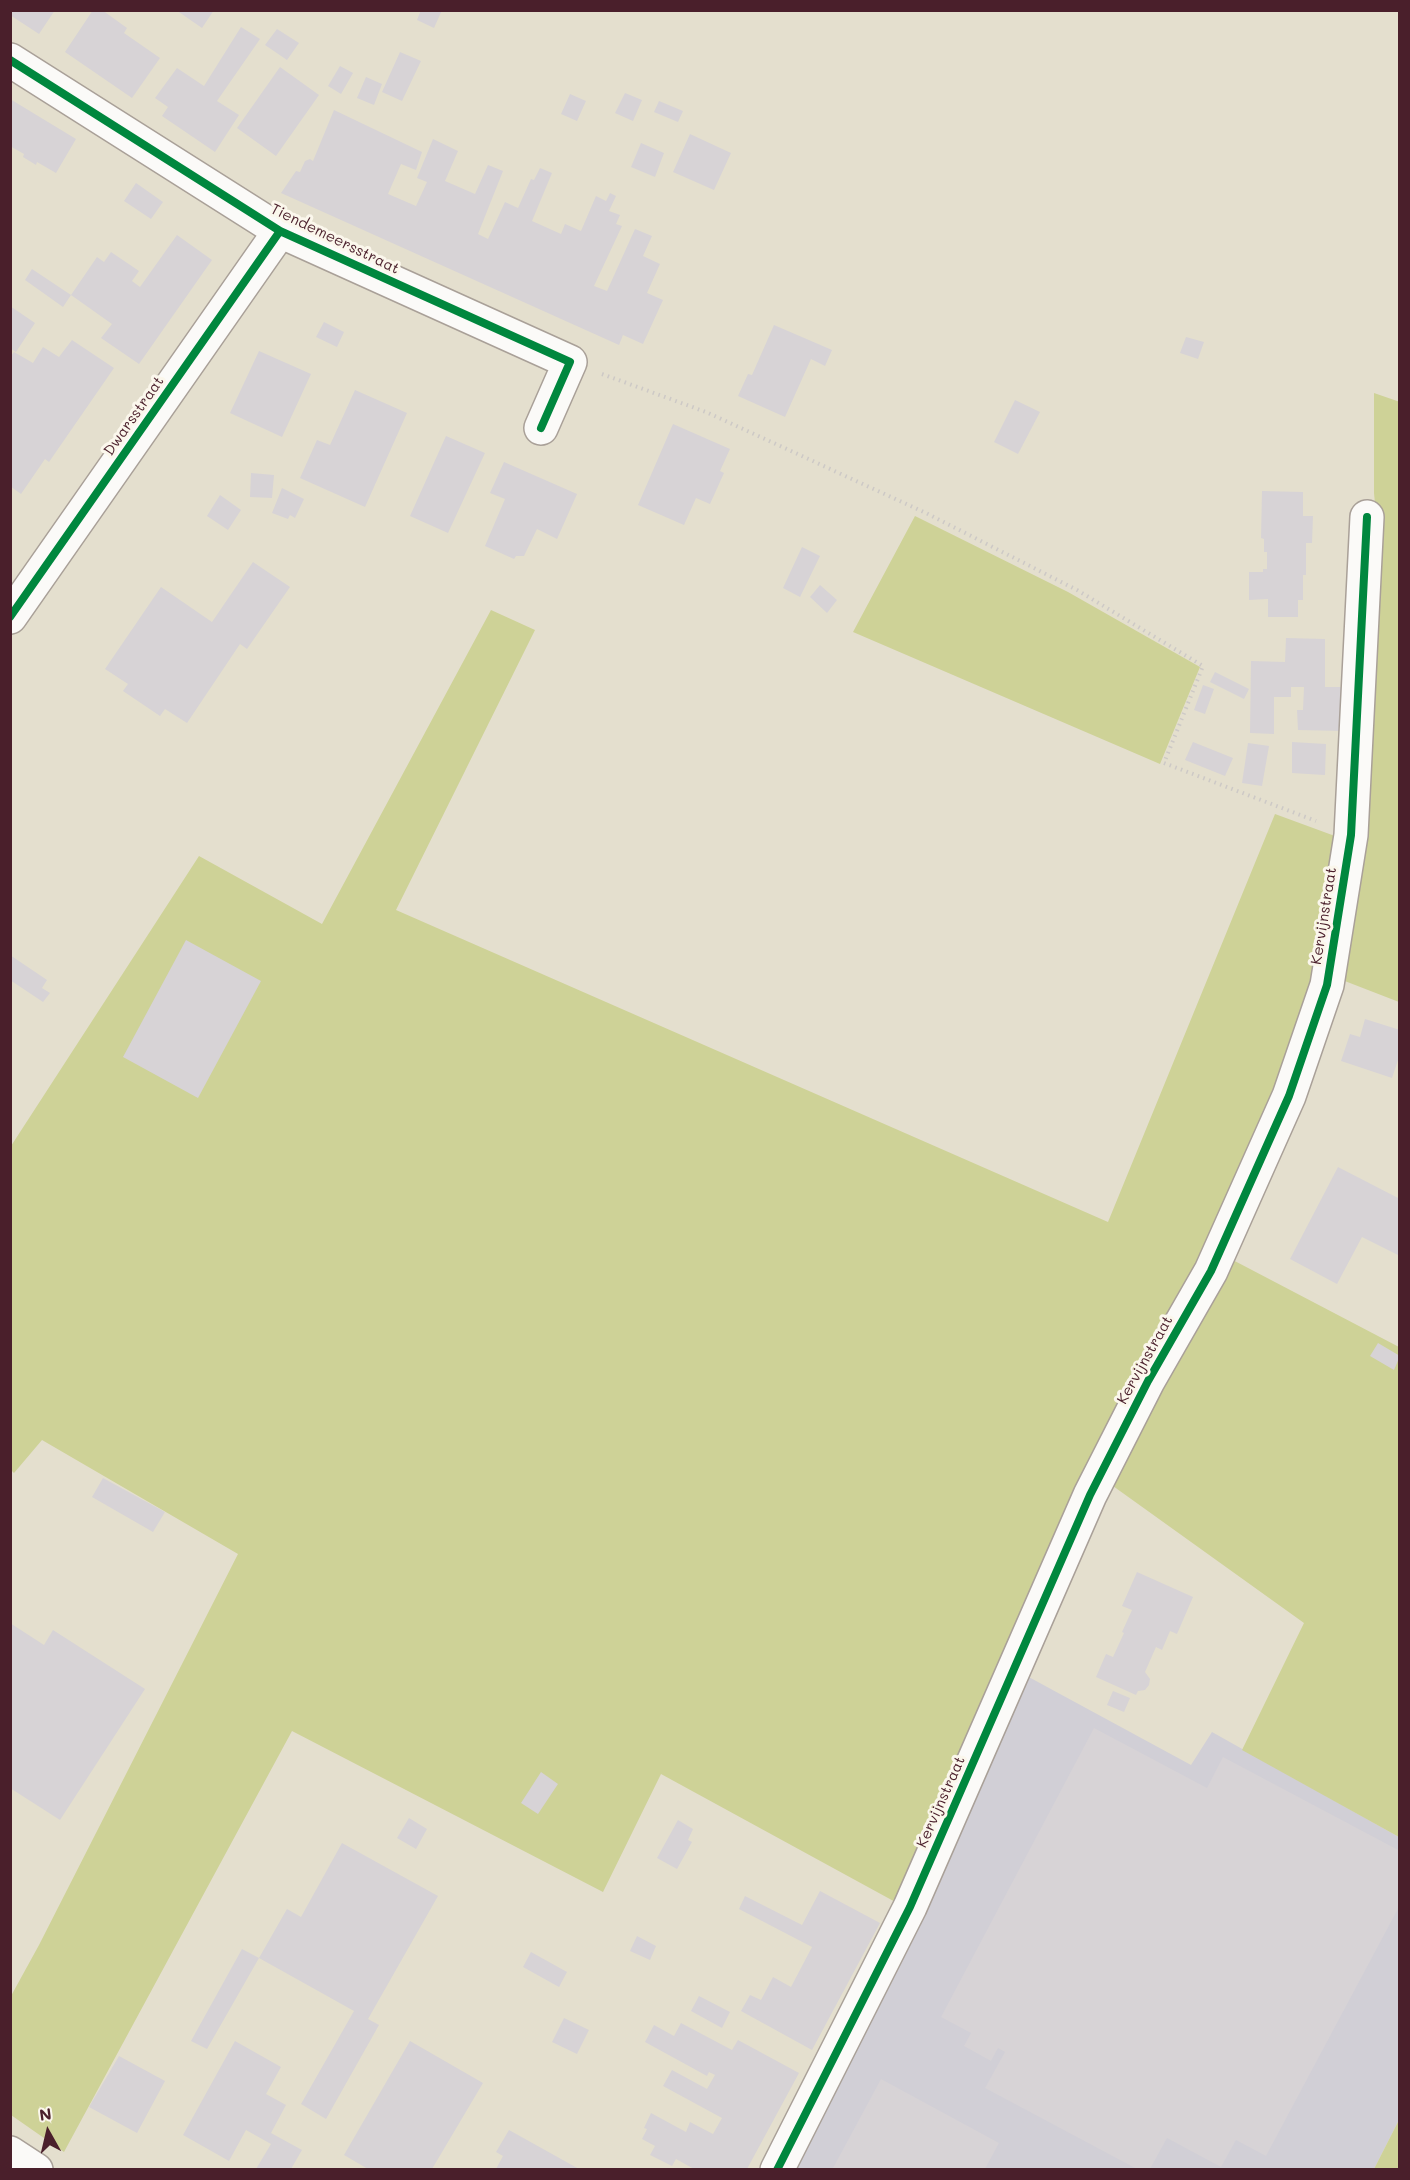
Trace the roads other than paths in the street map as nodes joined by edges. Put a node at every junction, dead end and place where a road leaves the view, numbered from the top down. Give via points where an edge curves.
1 (10, 60) edge
2 (280, 231) junction
3 (541, 428) dead end
4 (1367, 517) dead end
5 (10, 617) edge
6 (10, 2153) edge
7 (36, 2169) edge
8 (777, 2169) edge

1 - 2 street, Tiendemeersstraat
2 - 3 street, Tiendemeersstraat via 570,362
2 - 5 street, Dwarsstraat
4 - 8 street, Kervijnstraat via 1351,835 1327,985 1289,1096 1211,1271 1148,1381 1090,1495 910,1907
6 - 7 street

